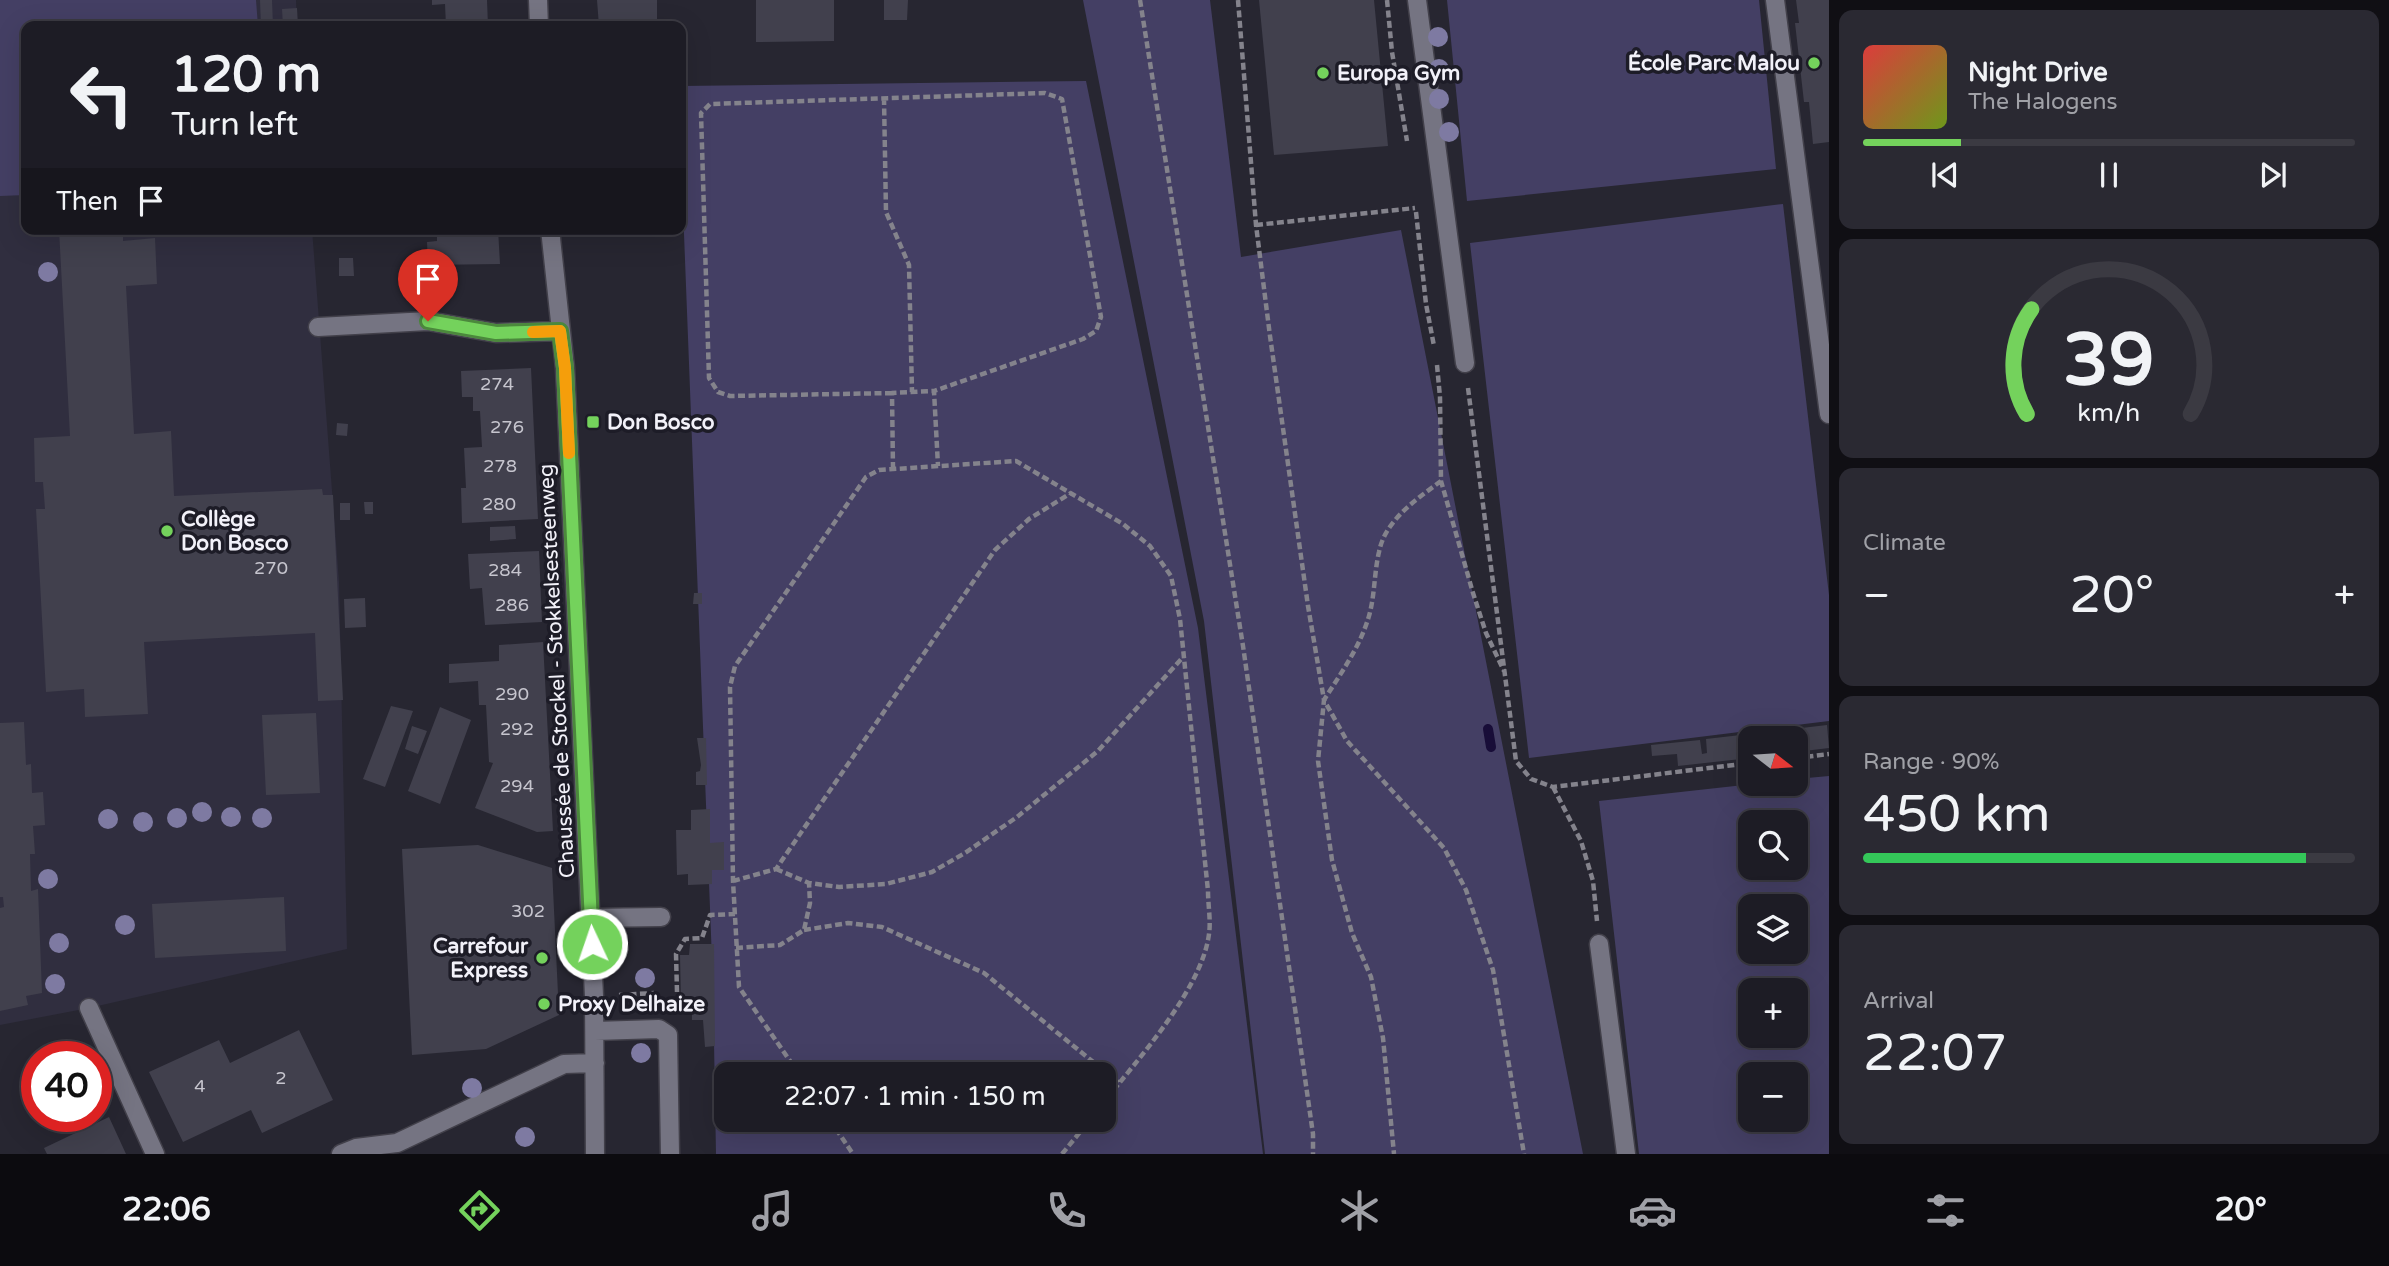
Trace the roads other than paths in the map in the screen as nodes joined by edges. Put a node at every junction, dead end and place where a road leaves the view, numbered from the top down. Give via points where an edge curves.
1 (538, 0) edge
2 (1417, 0) edge
3 (1775, 0) edge
4 (540, 21) edge
5 (551, 235) edge
6 (318, 327) dead end
7 (560, 331) junction
8 (1465, 363) road end
9 (1829, 414) edge
10 (661, 917) dead end
11 (591, 918) junction
12 (1599, 944) road end
13 (89, 1008) dead end
14 (594, 1031) junction
15 (595, 1063) junction
16 (155, 1154) edge
17 (341, 1154) edge
18 (595, 1154) edge
19 (670, 1154) edge
20 (1626, 1154) edge

1 - 4 street
2 - 8 street
3 - 9 street
5 - 7 street, Chaussée de Stockel - Stokkelsesteenweg
6 - 7 street via 428,321 496,333
7 - 11 street, Chaussée de Stockel - Stokkelsesteenweg
10 - 11 street
11 - 14 street, Chaussée de Stockel - Stokkelsesteenweg
12 - 20 street
13 - 16 street
14 - 15 street, Chaussée de Stockel - Stokkelsesteenweg
14 - 19 street via 659,1029 668,1035
15 - 17 street via 564,1064 397,1143
15 - 18 street, Chaussée de Stockel - Stokkelsesteenweg

